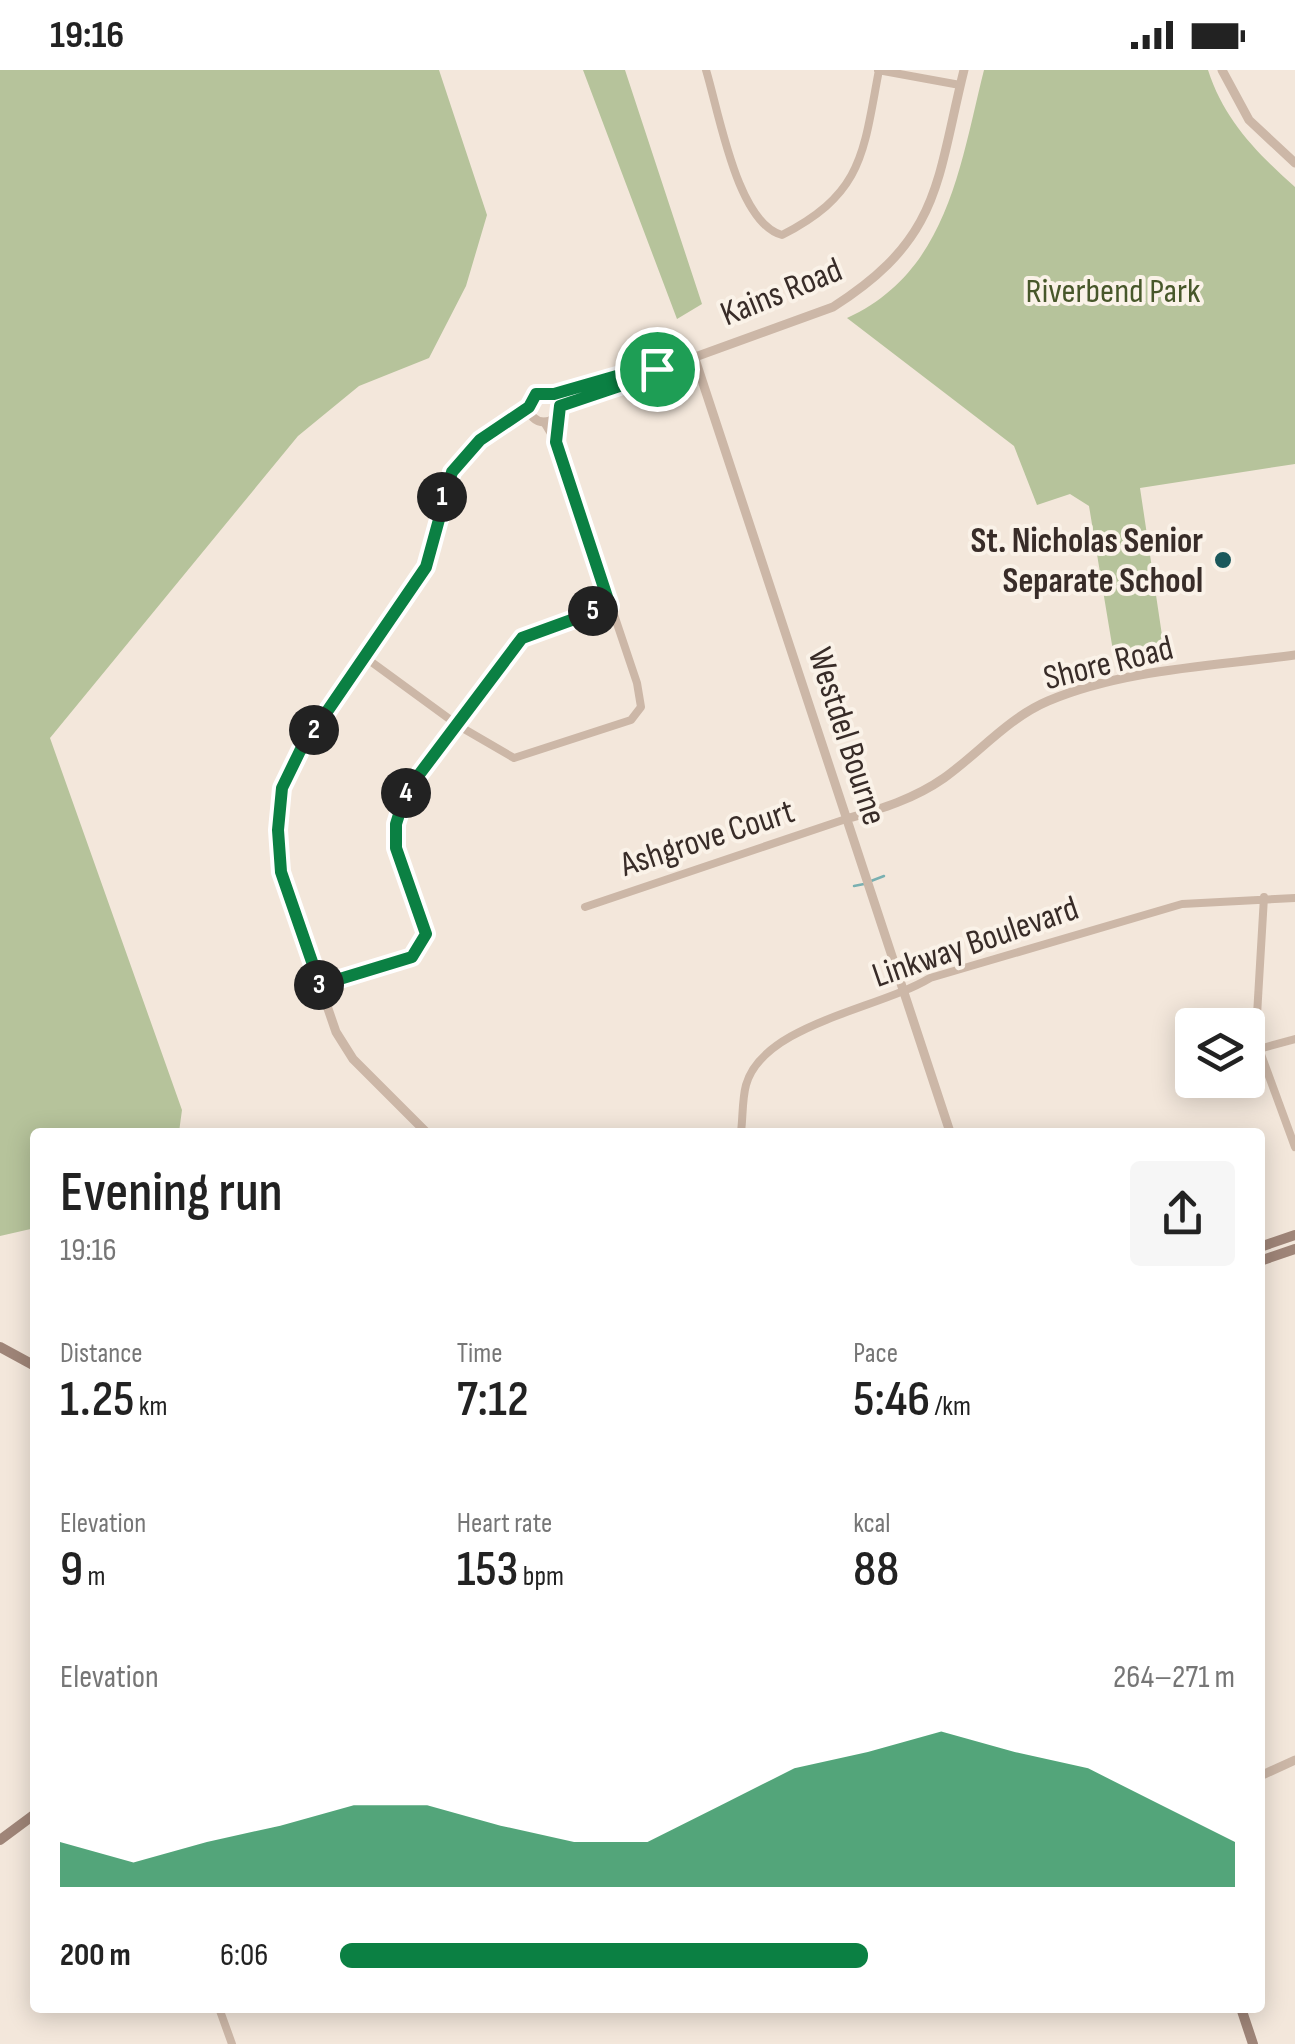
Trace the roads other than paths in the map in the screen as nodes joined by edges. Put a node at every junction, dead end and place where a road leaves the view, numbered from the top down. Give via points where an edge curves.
1 (706, 70) edge
2 (879, 70) edge
3 (964, 70) edge
4 (1222, 70) edge
5 (960, 85) junction
6 (1295, 164) edge
7 (694, 356) junction
8 (657, 369) junction
9 (554, 394) junction
10 (560, 406) junction
11 (529, 407) junction
12 (555, 418) junction
13 (540, 420) junction
14 (511, 422) junction
15 (556, 442) junction
16 (610, 606) junction
17 (1295, 655) edge
18 (366, 658) junction
19 (459, 726) junction
20 (846, 819) junction
21 (1264, 897) junction
22 (1295, 898) edge
23 (585, 906) dead end
24 (320, 985) junction
25 (904, 994) junction
26 (1257, 1008) edge
27 (1295, 1039) edge
28 (1265, 1047) edge
29 (1265, 1065) edge
30 (422, 1128) edge
31 (741, 1128) edge
32 (949, 1128) edge
33 (1295, 1147) edge
34 (1295, 1236) edge
35 (1265, 1245) edge
36 (1295, 1249) edge
37 (1265, 1258) edge
38 (0, 1347) edge
39 (30, 1363) edge
40 (1295, 1760) edge
41 (1265, 1774) edge
42 (30, 1818) edge
43 (0, 1840) edge
44 (221, 2013) edge
45 (1243, 2013) edge
46 (232, 2044) edge
47 (1253, 2044) edge

1 - 2 street via 743,192 758,223 782,235 816,218 850,186
2 - 5 street
3 - 5 street, Kains Road
4 - 6 street via 1250,120
5 - 7 street, Kains Road via 942,177 922,225 902,251 869,284 833,306
7 - 8 street, Kains Road
7 - 20 street, Westdel Bourne
8 - 9 street, Kains Road
8 - 10 street, Kains Road
9 - 10 street
9 - 11 street via 536,394
10 - 12 street
11 - 13 street
11 - 14 street
12 - 13 street
12 - 15 street
13 - 14 street
13 - 15 street
14 - 18 street via 480,440 452,472 426,567
15 - 16 street
16 - 19 street via 522,638
16 - 19 street via 637,683 641,707 631,720 514,758
17 - 20 street, Shore Road via 1127,678 1050,700 1014,719 942,780 900,803
18 - 19 street
18 - 24 street via 300,751 278,809 281,872
19 - 24 street via 406,792 396,824 396,848 426,934 412,957
20 - 23 street, Ashgrove Court
20 - 25 street, Westdel Bourne
21 - 22 street, Linkway Boulevard
21 - 25 street, Linkway Boulevard via 1164,908 930,978
21 - 26 street
24 - 30 street via 353,1059
25 - 31 street, Linkway Boulevard via 792,1034 764,1054 746,1084
25 - 32 street, Westdel Bourne
27 - 28 street
29 - 33 street
34 - 35 main road
36 - 37 main road
38 - 39 main road
40 - 41 street
42 - 43 main road
44 - 46 street
45 - 47 main road

